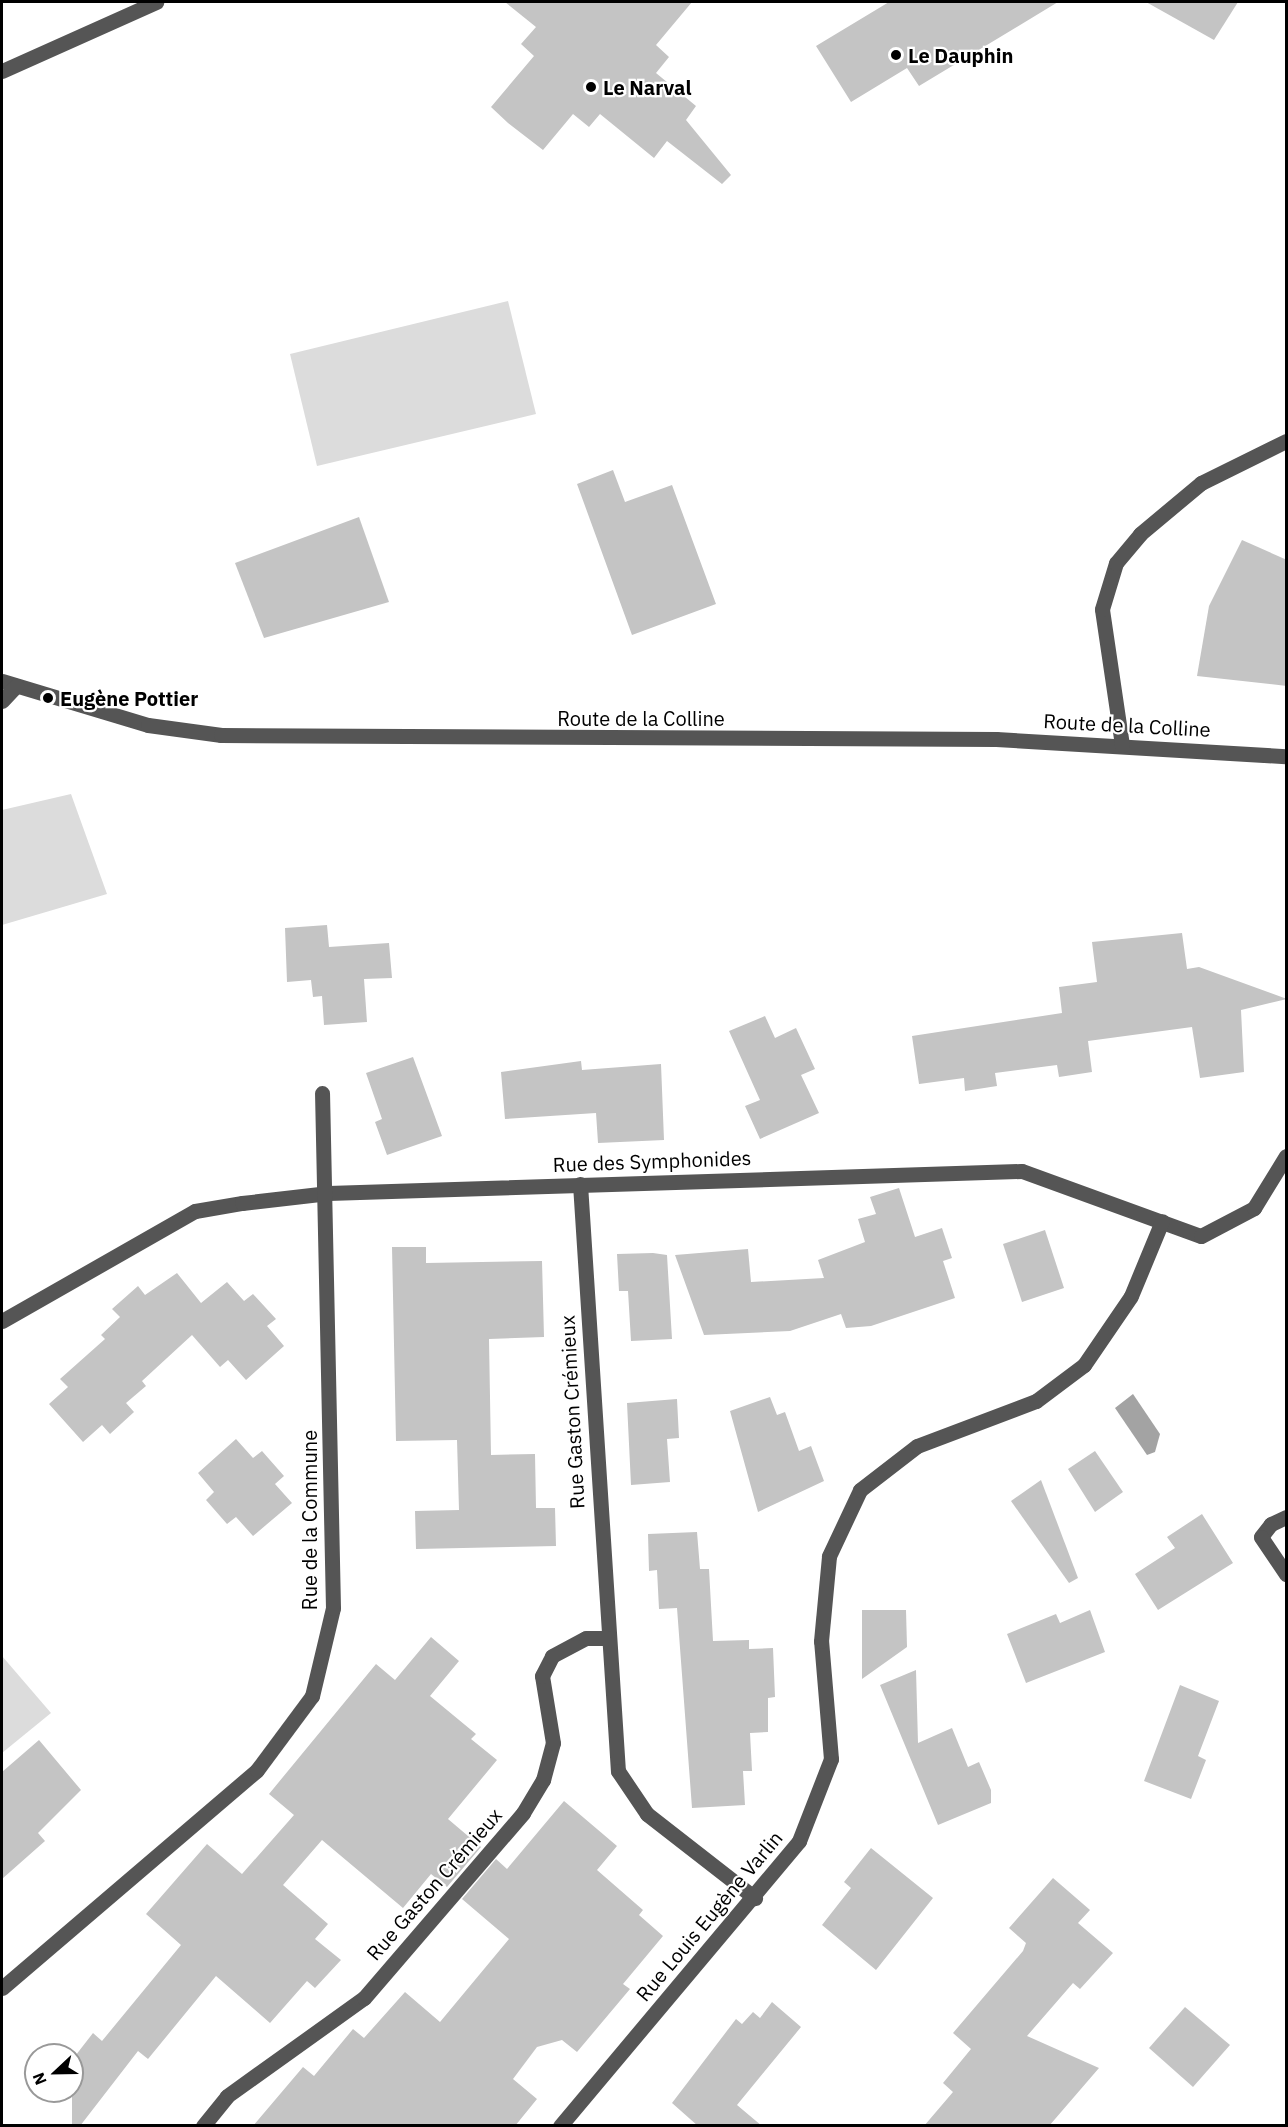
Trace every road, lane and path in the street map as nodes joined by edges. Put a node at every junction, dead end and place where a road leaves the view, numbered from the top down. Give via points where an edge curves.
1 (156, 2) edge
2 (2, 71) edge
3 (1287, 441) edge
4 (9, 683) edge
5 (2, 701) edge
6 (1122, 745) junction
7 (1287, 756) edge
8 (322, 1093) dead end
9 (1287, 1156) edge
10 (580, 1184) junction
11 (328, 1193) junction
12 (1162, 1221) junction
13 (2, 1321) edge
14 (1287, 1518) edge
15 (1287, 1574) edge
16 (607, 1638) junction
17 (755, 1898) junction
18 (2, 1989) edge
19 (203, 2126) edge
20 (560, 2126) edge

1 - 2 street
3 - 6 street via 1201,483 1140,534 1116,563 1102,609
4 - 5 street
4 - 6 street, Route de la Colline via 148,725 221,735 996,739
6 - 7 street, Route de la Colline
8 - 11 street, Rue de la Commune
9 - 12 street, Rue des Symphonides via 1254,1208 1201,1236
10 - 11 street, Rue des Symphonides
10 - 12 street, Rue des Symphonides via 1022,1171
10 - 16 street, Rue Gaston Crémieux
11 - 13 street, Rue des Symphonides via 195,1211
11 - 18 street, Rue de la Commune via 333,1608 312,1696 257,1770
12 - 17 street, Rue Louis Eugène Varlin via 1131,1296 1084,1365 1036,1401 917,1446 860,1490 829,1556 821,1641 831,1759 799,1841
14 - 15 street via 1271,1524 1261,1537
16 - 17 street, Rue Gaston Crémieux via 618,1771 647,1814
16 - 19 street, Rue Gaston Crémieux via 586,1638 552,1656 542,1676 553,1743 543,1780 523,1813 364,1998 227,2096
17 - 20 street, Rue Louis Eugène Varlin

